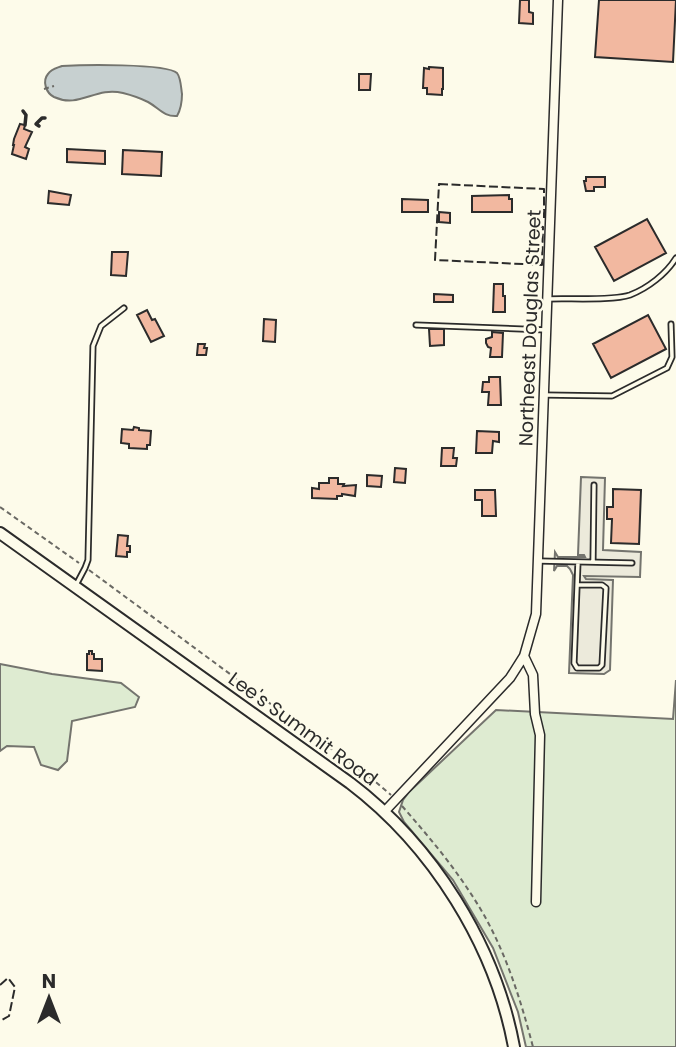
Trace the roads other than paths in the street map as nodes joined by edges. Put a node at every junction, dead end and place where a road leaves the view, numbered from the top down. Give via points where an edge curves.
1 (558, 0) edge
2 (676, 258) edge
3 (548, 299) junction
4 (124, 308) dead end
5 (671, 324) dead end
6 (416, 325) dead end
7 (547, 330) junction
8 (545, 395) junction
9 (594, 485) dead end
10 (0, 533) edge
11 (539, 561) junction
12 (578, 562) junction
13 (593, 562) junction
14 (632, 563) dead end
15 (578, 585) junction
16 (75, 587) junction
17 (524, 656) junction
18 (385, 811) junction
19 (536, 902) dead end
20 (514, 1047) edge

1 - 3 street, Northeast Douglas Street
2 - 3 lane via 669,270 629,296
3 - 7 street, Northeast Douglas Street
4 - 16 lane via 101,326 93,346 88,560
5 - 8 lane via 672,357 667,368 612,396
6 - 7 lane
7 - 8 street, Northeast Douglas Street
8 - 11 street, Northeast Douglas Street
9 - 13 lane
10 - 16 main road, Lee's Summit Road
11 - 12 lane
11 - 17 street, Northeast Douglas Street via 536,614
12 - 13 lane
12 - 15 lane
13 - 14 lane
15 - 15 lane via 574,663 577,668 599,668 606,588
16 - 18 main road, Lee's Summit Road
17 - 18 street via 510,678
17 - 19 street via 533,675 540,735
18 - 20 main road, Lee's Summit Road via 459,905 492,974

